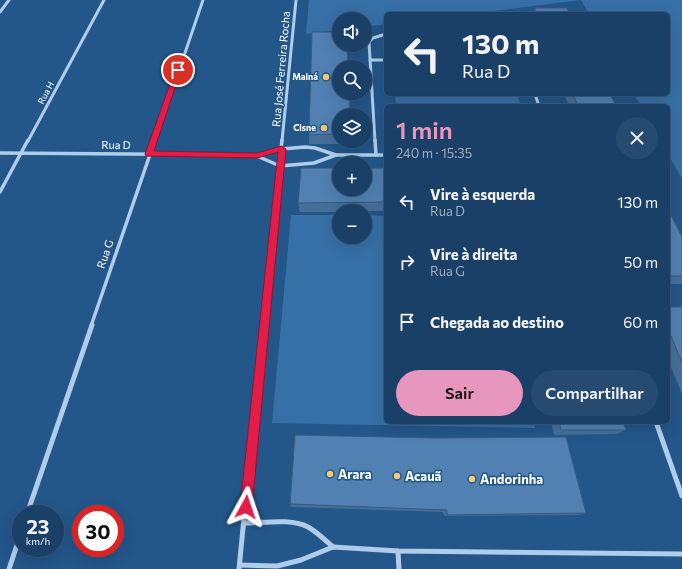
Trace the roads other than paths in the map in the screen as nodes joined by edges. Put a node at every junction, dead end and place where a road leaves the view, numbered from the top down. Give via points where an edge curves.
1 (9, 0) edge
2 (104, 0) edge
3 (203, 0) edge
4 (296, 0) edge
5 (0, 12) edge
6 (384, 35) edge
7 (370, 60) edge
8 (372, 60) edge
9 (384, 60) edge
10 (372, 92) edge
11 (282, 149) junction
12 (0, 153) edge
13 (21, 153) junction
14 (149, 154) junction
15 (257, 155) junction
16 (336, 155) junction
17 (376, 155) junction
18 (384, 155) edge
19 (280, 166) junction
20 (0, 192) edge
21 (657, 424) edge
22 (682, 496) edge
23 (31, 505) edge
24 (245, 523) junction
25 (333, 547) junction
26 (398, 551) junction
27 (682, 554) edge
28 (13, 557) edge
29 (240, 567) edge
30 (9, 569) edge
31 (399, 569) edge

1 - 5 street
2 - 13 street, Rua H
3 - 14 street, Rua G
4 - 11 street, Rua José Ferreira Rocha
6 - 7 street via 369,42
8 - 9 street
10 - 17 street
11 - 15 street, Rua D
11 - 16 street, Rua D via 315,148
11 - 19 street, Rua José Ferreira Rocha
12 - 13 street, Rua D
13 - 14 street, Rua D
13 - 20 street, Rua H
14 - 15 street, Rua D
14 - 23 street, Rua G
15 - 19 street, Rua D
16 - 17 street
16 - 19 street via 314,163
17 - 18 street
19 - 24 street, Rua José Ferreira Rocha
21 - 22 street
24 - 25 street via 304,525
24 - 29 street, Rua José Ferreira Rocha
25 - 26 street
25 - 29 street via 301,560 277,566
26 - 27 street
26 - 31 street
28 - 30 street

